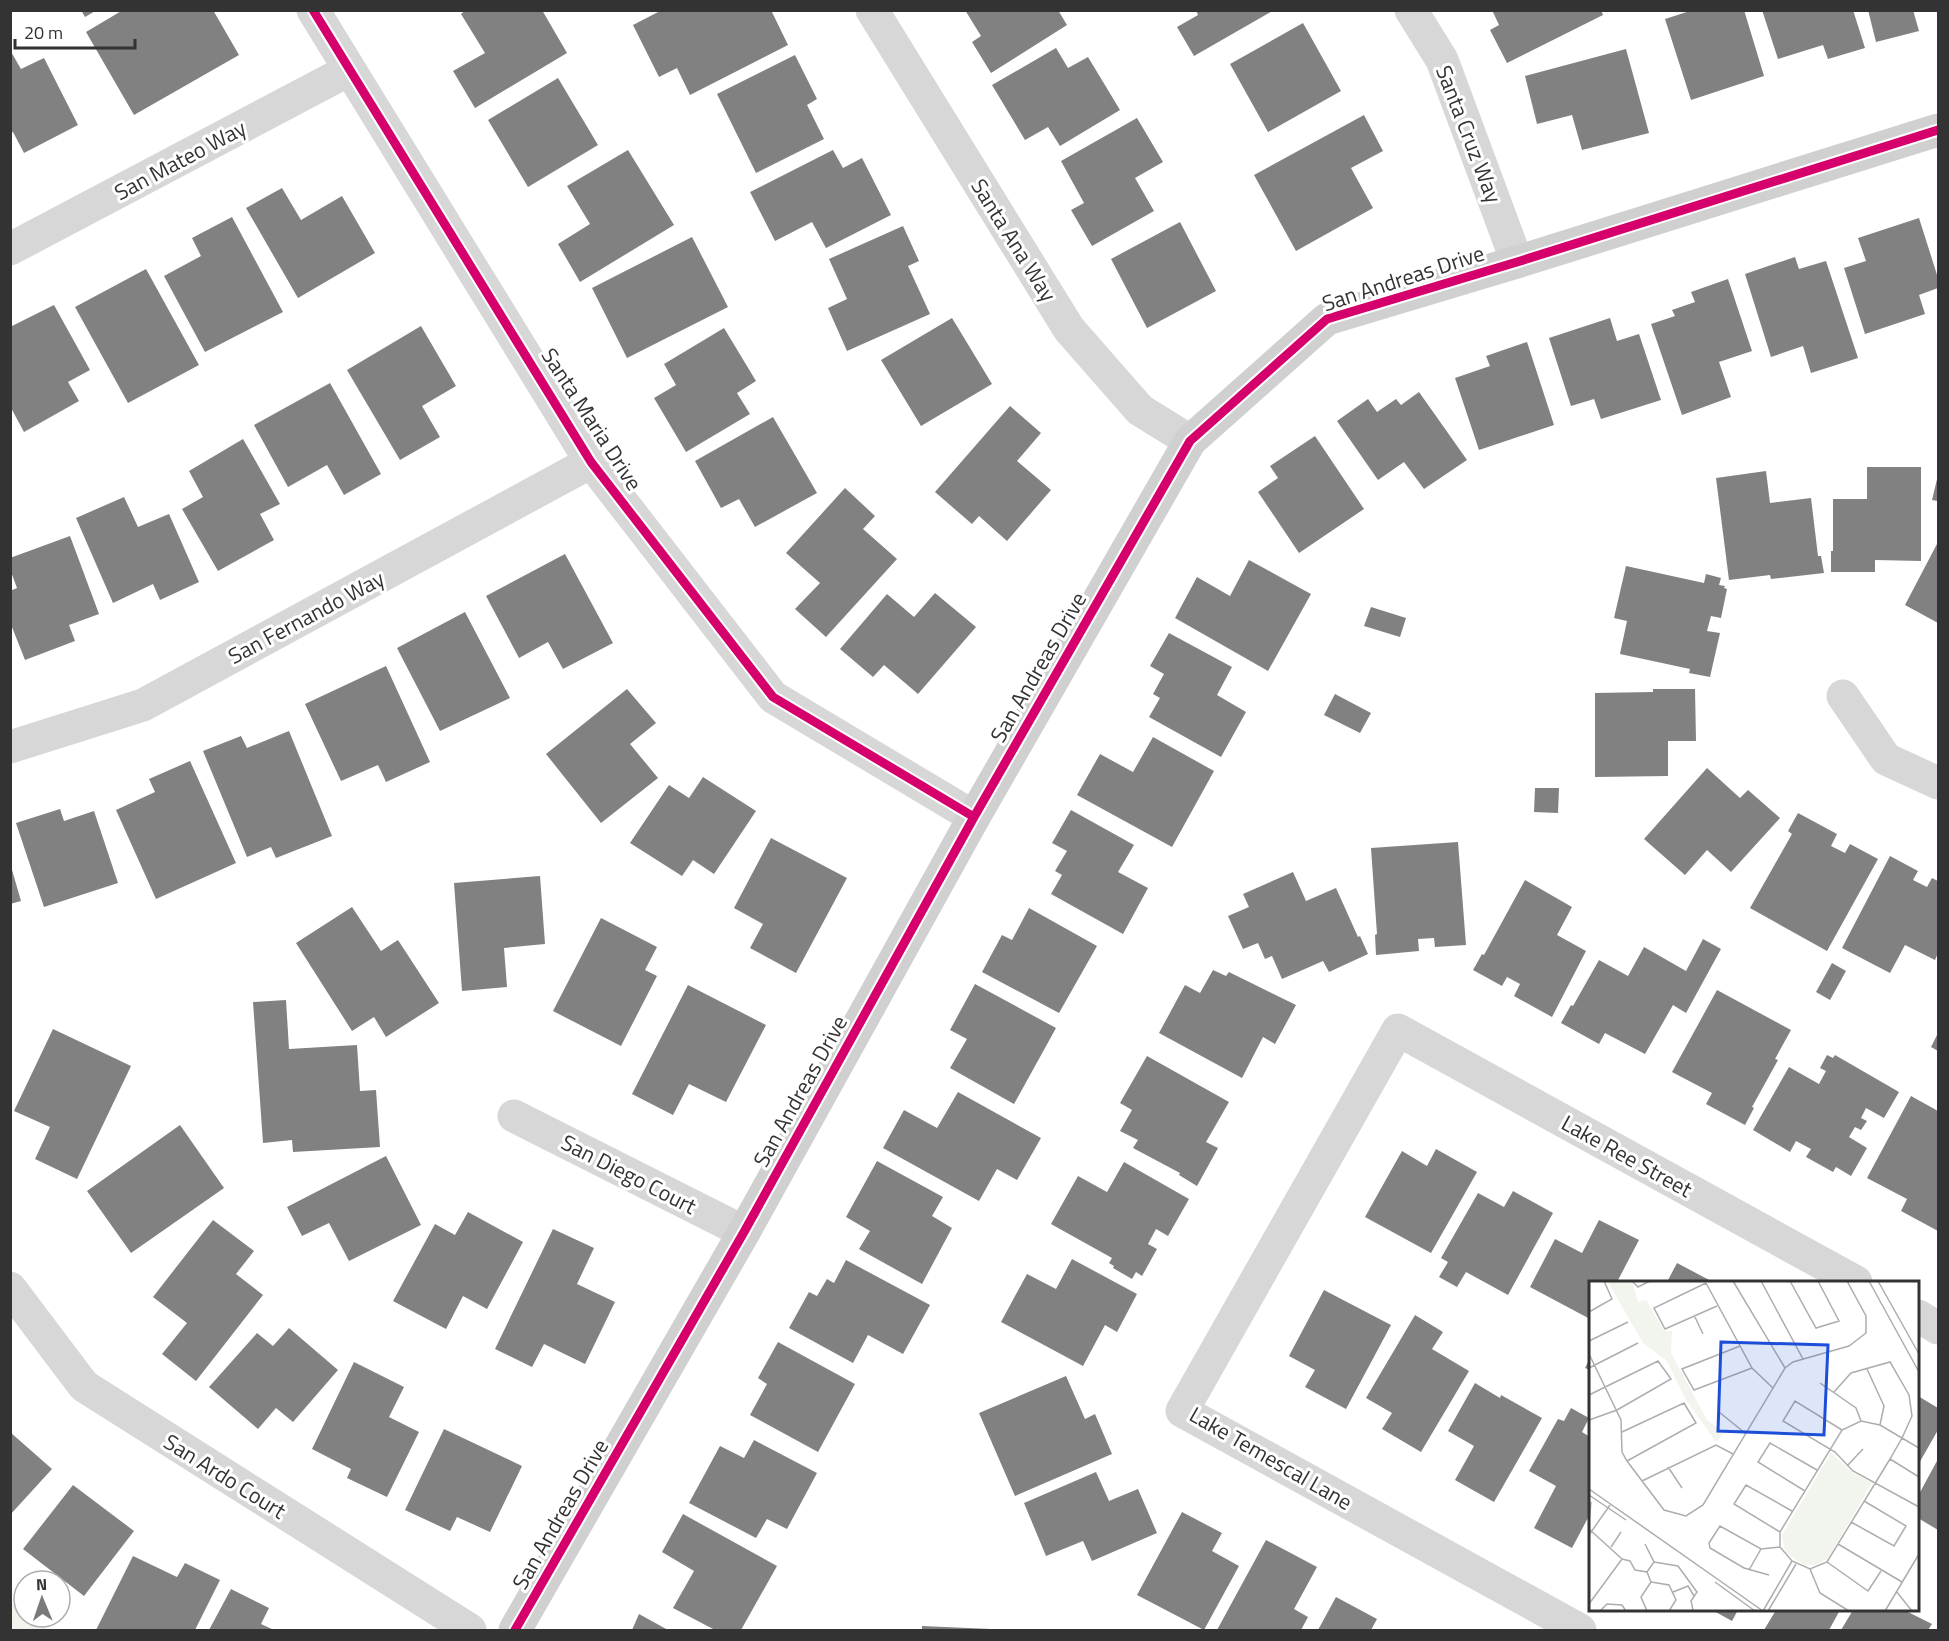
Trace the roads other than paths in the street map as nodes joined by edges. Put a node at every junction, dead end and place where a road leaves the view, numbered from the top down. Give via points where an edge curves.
1 (313, 10) edge
2 (872, 10) edge
3 (1411, 10) edge
4 (349, 70) junction
5 (1938, 130) edge
6 (10, 249) edge
7 (1517, 262) junction
8 (1190, 441) junction
9 (591, 462) junction
10 (1843, 696) dead end
11 (10, 747) edge
12 (1938, 783) edge
13 (974, 817) junction
14 (1398, 1030) joint
15 (514, 1116) dead end
16 (744, 1232) junction
17 (1854, 1281) edge
18 (10, 1288) edge
19 (1919, 1317) edge
20 (1938, 1328) edge
21 (470, 1630) edge
22 (515, 1630) edge
23 (1580, 1630) edge

1 - 4 street, Santa Maria Drive
2 - 8 street, Santa Ana Way via 1069,329 1140,410
3 - 7 street, Santa Cruz Way via 1442,60
4 - 6 street, San Mateo Way
4 - 9 street, Santa Maria Drive
5 - 7 street, San Andreas Drive
7 - 8 street, San Andreas Drive via 1327,319
8 - 13 street, San Andreas Drive
9 - 11 street, San Fernando Way via 143,705
9 - 13 street, Santa Maria Drive via 773,697
10 - 12 street via 1886,759
13 - 16 street, San Andreas Drive
14 - 17 street, Lake Ree Street
14 - 23 street, Lake Temescal Lane via 1182,1411
15 - 16 street, San Diego Court
16 - 22 street, San Andreas Drive
18 - 21 street, San Ardo Court via 84,1386
19 - 20 street

